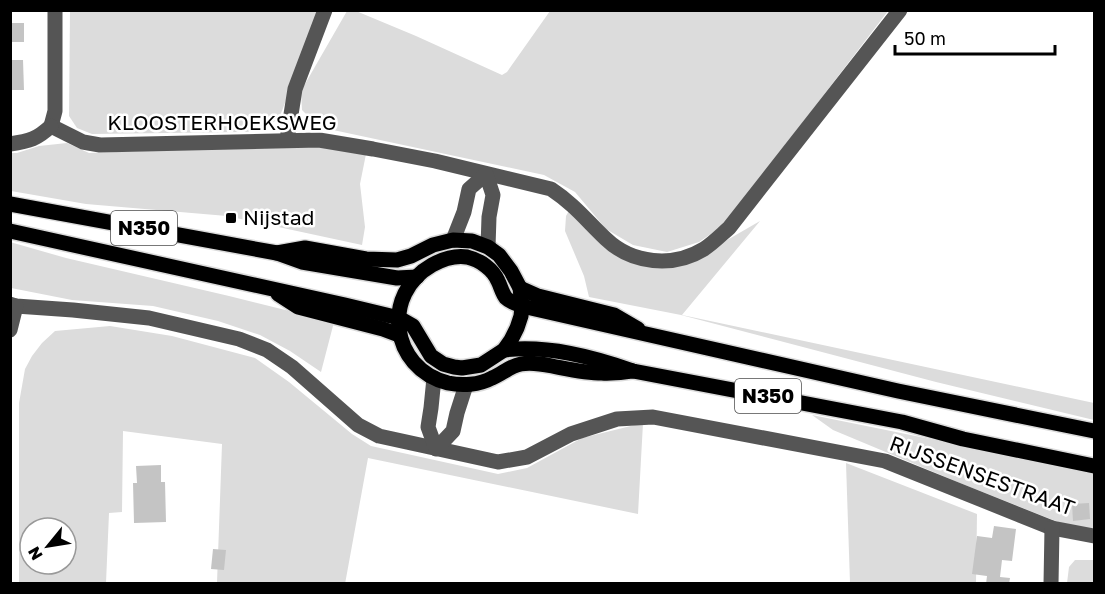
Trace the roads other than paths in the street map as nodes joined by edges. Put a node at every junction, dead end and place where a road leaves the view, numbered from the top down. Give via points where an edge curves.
1 (55, 10) edge
2 (325, 10) edge
3 (900, 10) edge
4 (51, 126) junction
5 (287, 140) junction
6 (10, 144) edge
7 (486, 174) junction
8 (10, 204) edge
9 (10, 231) edge
10 (453, 240) junction
11 (488, 247) junction
12 (277, 253) junction
13 (446, 258) junction
14 (417, 277) junction
15 (520, 288) junction
16 (269, 289) junction
17 (13, 305) edge
18 (522, 306) junction
19 (399, 318) junction
20 (10, 330) edge
21 (399, 335) junction
22 (649, 336) junction
23 (504, 350) junction
24 (473, 367) junction
25 (633, 371) junction
26 (434, 378) junction
27 (466, 385) junction
28 (1095, 431) edge
29 (436, 449) junction
30 (1095, 466) edge
31 (1052, 528) junction
32 (1095, 536) edge
33 (1051, 584) edge

1 - 4 street via 55,111
2 - 5 street via 295,89
3 - 7 street, KLOOSTERHOEKSWEG via 729,228 704,249 688,256 649,261 629,255 551,189
4 - 5 street, KLOOSTERHOEKSWEG via 83,142 100,145
4 - 6 street via 40,136
5 - 7 street, KLOOSTERHOEKSWEG via 319,140 373,149
7 - 10 street via 469,189
7 - 11 street via 493,195
8 - 12 main road, N350
9 - 16 main road, N350
10 - 11 main road
10 - 12 main road, N350 via 396,260 305,248
10 - 13 main road
11 - 15 main road via 511,270
12 - 14 main road, N350 via 302,262 398,278
13 - 14 main road
13 - 18 main road via 458,256 478,261 496,276 508,300
14 - 19 main road via 402,299
15 - 18 main road
15 - 22 main road, N350 via 614,315
16 - 19 main road, N350
16 - 21 main road, N350 via 298,307
17 - 20 street
17 - 29 street, RIJSSENSESTRAAT via 149,318 239,339 267,350 292,367 367,431
18 - 22 main road, N350
18 - 23 main road via 512,340
19 - 21 main road
19 - 24 main road via 413,326 431,356 442,364
21 - 26 main road via 414,362
22 - 28 main road, N350
23 - 24 main road
23 - 25 main road, RIJSSENSESTRAAT / N350 via 558,352 603,360
24 - 27 main road
25 - 27 main road, RIJSSENSESTRAAT / N350 via 603,374 522,364 481,383
25 - 30 main road, RIJSSENSESTRAAT / N350 via 902,422 963,439
26 - 27 main road
26 - 29 street via 428,427
27 - 29 street via 453,430
29 - 31 street, RIJSSENSESTRAAT via 498,462 527,457 572,434 617,419 653,417 885,461
31 - 32 street, RIJSSENSESTRAAT
31 - 33 street

